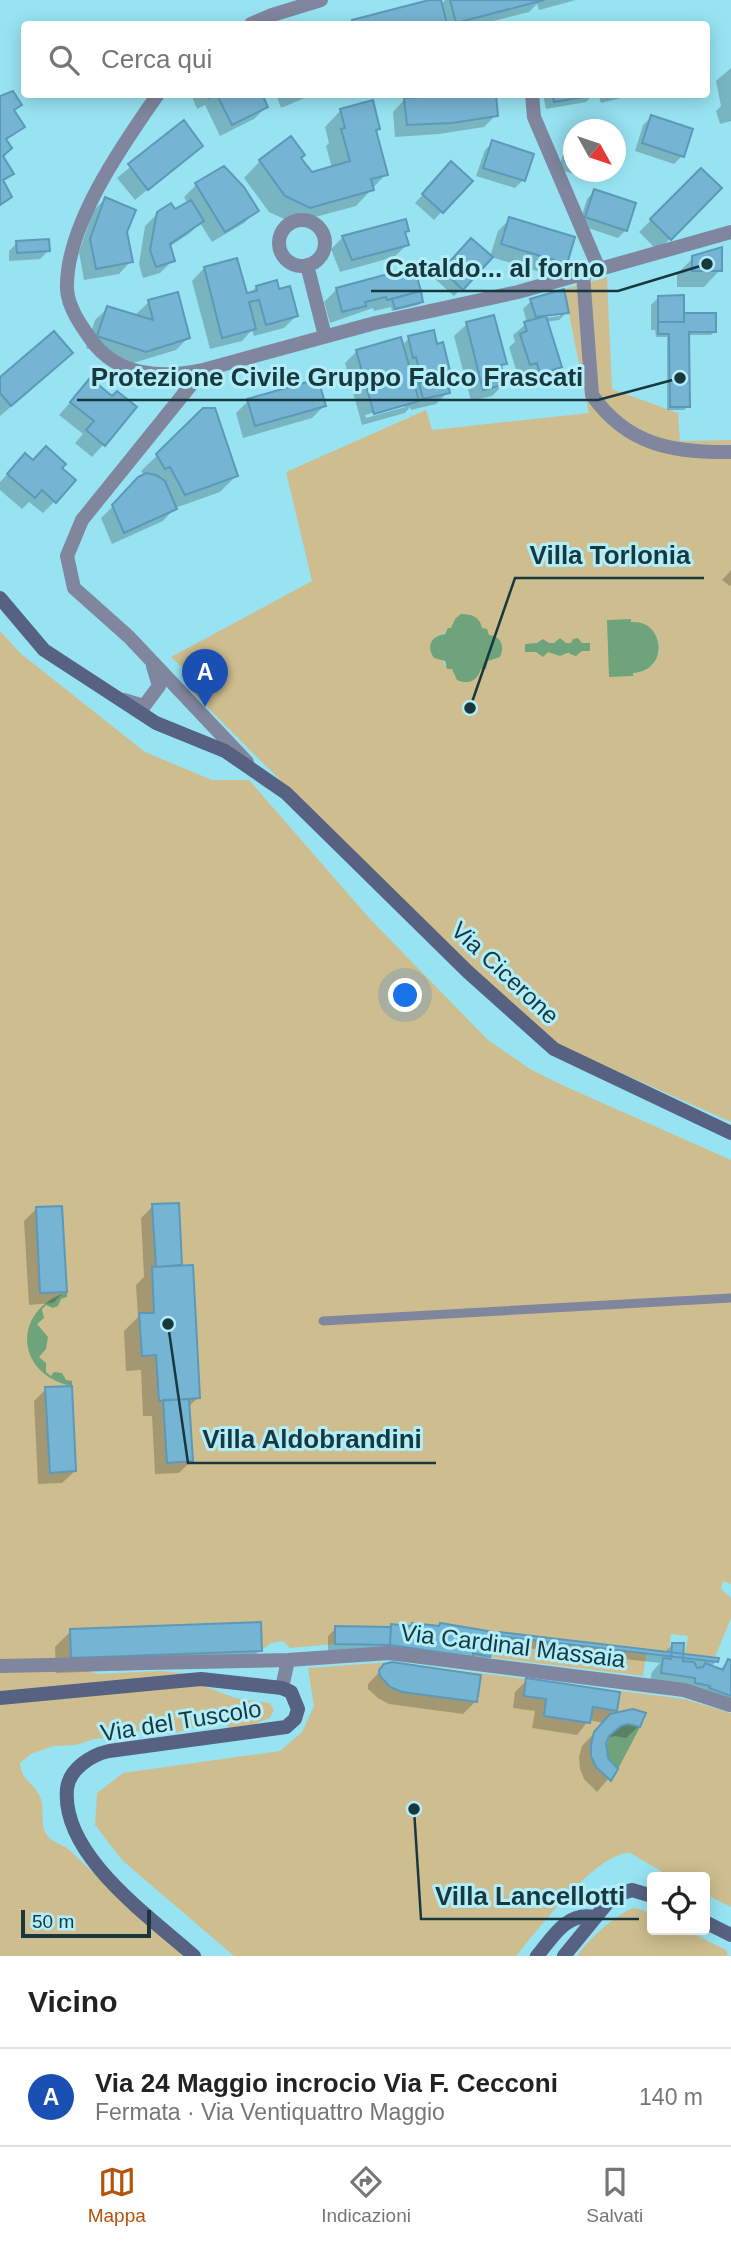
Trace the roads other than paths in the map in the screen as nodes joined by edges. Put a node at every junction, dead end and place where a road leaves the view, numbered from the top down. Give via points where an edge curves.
1 (321, 0) edge
2 (258, 21) edge
3 (155, 98) edge
4 (532, 98) edge
5 (731, 232) edge
6 (307, 265) dead end
7 (599, 269) junction
8 (583, 274) junction
9 (325, 336) junction
10 (203, 370) junction
11 (731, 452) edge
12 (0, 598) edge
13 (152, 661) junction
14 (117, 698) junction
15 (261, 776) junction
16 (731, 1133) edge
17 (731, 1298) edge
18 (323, 1321) dead end
19 (288, 1660) junction
20 (0, 1666) edge
21 (282, 1688) junction
22 (0, 1698) edge
23 (731, 1704) edge
24 (647, 1894) edge
25 (594, 1917) junction
26 (710, 1924) edge
27 (731, 1935) edge
28 (194, 1956) edge
29 (537, 1956) edge
30 (564, 1956) edge

1 - 2 street
3 - 10 street via 99,185 70,260 67,292 78,321 98,349 114,361 144,374 174,376
4 - 7 street via 534,117
5 - 7 street
6 - 9 street
7 - 8 street
8 - 9 street
8 - 11 street via 592,395 601,408 616,424 640,438 680,451
9 - 10 street
10 - 13 street via 82,520 67,556 74,588
12 - 14 main road, Via Cicerone via 44,650
13 - 14 street via 159,686 145,706
13 - 15 street
14 - 15 main road, Via Cicerone via 156,723 225,751
15 - 16 main road, Via Cicerone via 286,793 468,972 554,1049
17 - 18 lane
19 - 20 street, Via Cardinal Massaia
19 - 21 street
19 - 23 street, Via Cardinal Massaia via 389,1654 684,1690
21 - 22 main road, Via del Tuscolo via 201,1679
21 - 28 main road, Via del Tuscolo via 291,1692 298,1709 286,1727 102,1752 75,1770 68,1782 70,1819 84,1848 122,1892
24 - 25 main road via 619,1892
25 - 29 main road via 581,1915 569,1920
25 - 30 main road
26 - 27 main road

